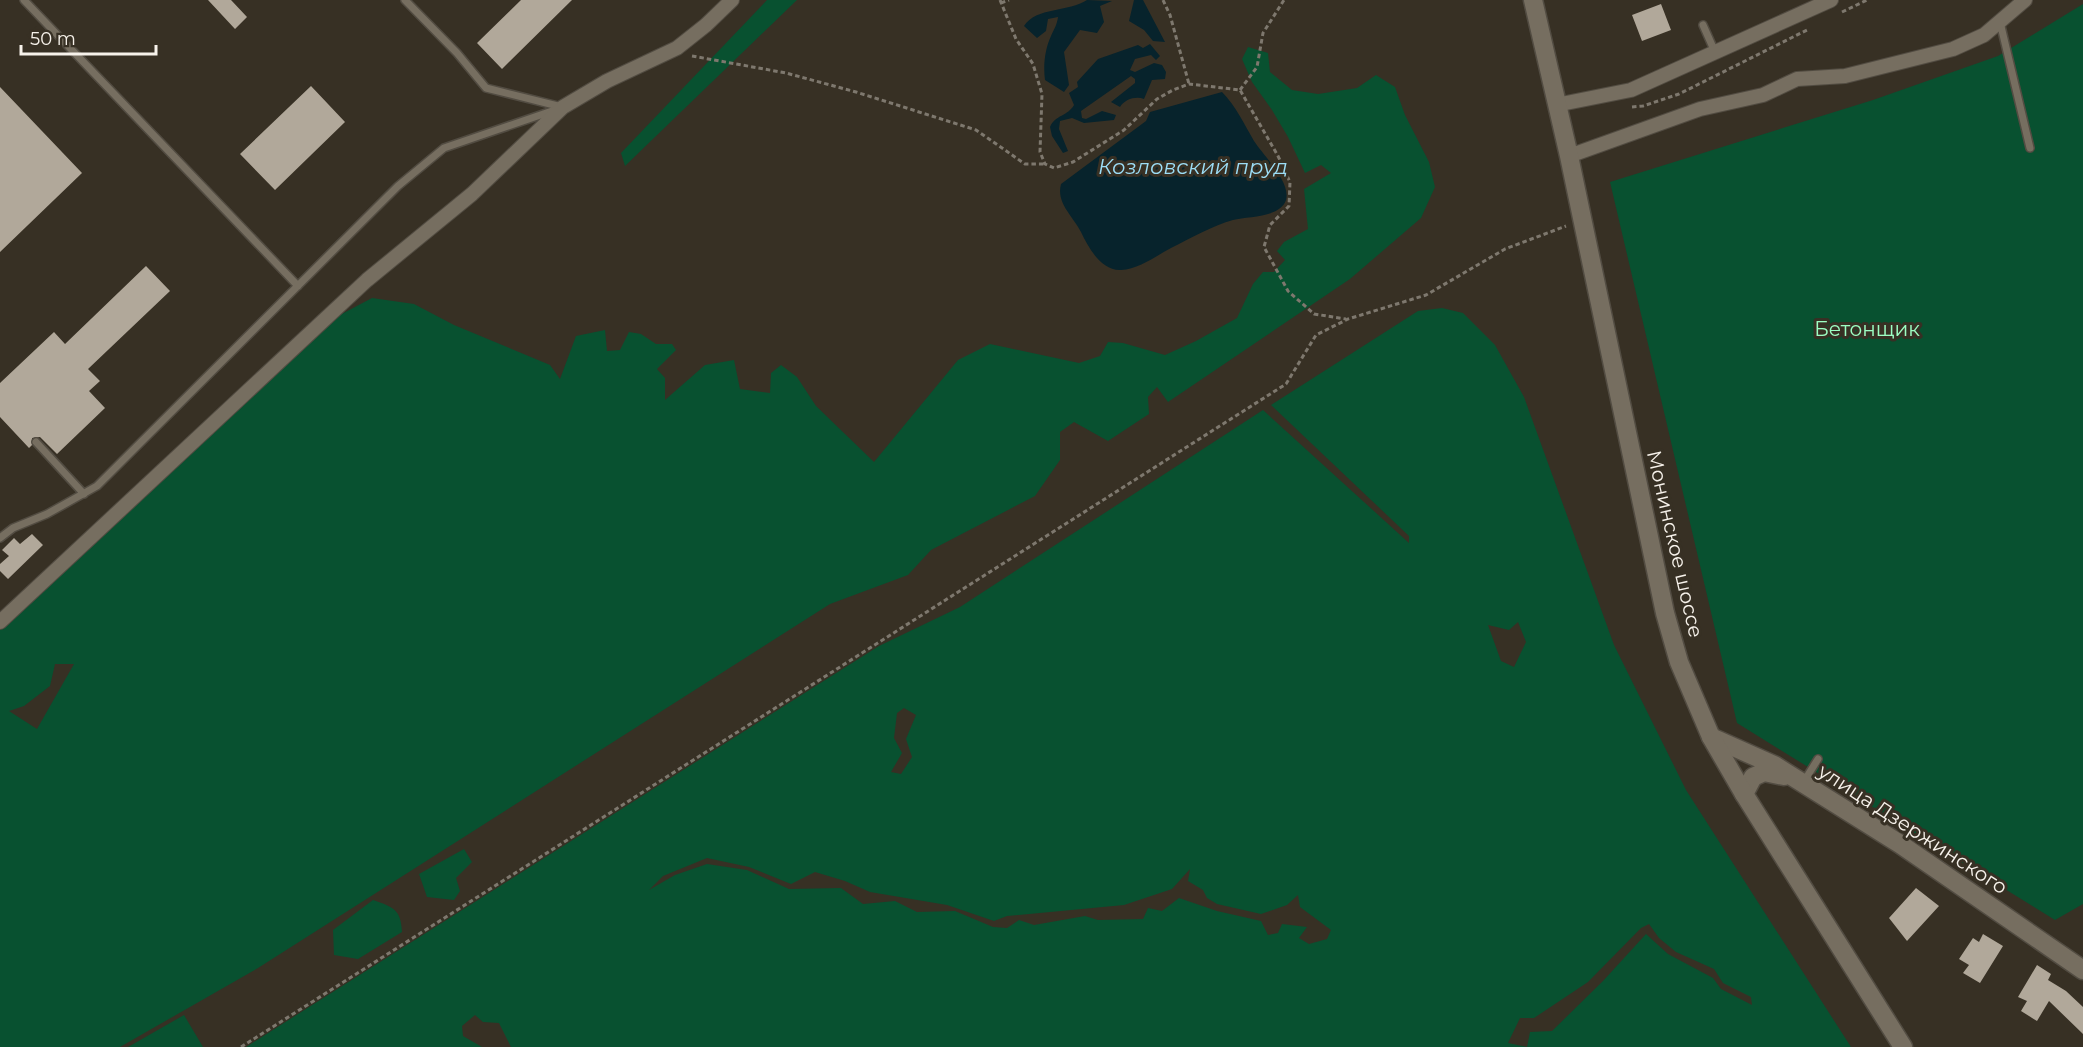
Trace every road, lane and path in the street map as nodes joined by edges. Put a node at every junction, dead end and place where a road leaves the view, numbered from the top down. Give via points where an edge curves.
1 (24, 0) edge
2 (405, 0) edge
3 (732, 0) edge
4 (1009, 0) edge
5 (1163, 0) edge
6 (1284, 0) edge
7 (1533, 0) edge
8 (1831, 0) edge
9 (2025, 0) edge
10 (1000, 2) edge
11 (2000, 22) junction
12 (1703, 25) dead end
13 (677, 48) junction
14 (1715, 52) junction
15 (1189, 84) junction
16 (1240, 90) junction
17 (1556, 105) junction
18 (563, 107) junction
19 (2030, 148) dead end
20 (1569, 156) junction
21 (1045, 164) junction
22 (1582, 221) junction
23 (298, 286) junction
24 (1348, 319) junction
25 (36, 442) dead end
26 (84, 494) junction
27 (0, 538) edge
28 (0, 622) edge
29 (1711, 737) junction
30 (1818, 759) dead end
31 (1801, 782) junction
32 (1744, 794) junction
33 (2083, 970) edge
34 (241, 1047) edge
35 (1903, 1047) edge

1 - 23 lane
2 - 18 lane via 486,88
3 - 13 street
4 - 10 path
5 - 15 path
6 - 16 path via 1263,33 1257,67
7 - 17 main road, Монинское шоссе
8 - 14 street
9 - 11 street
10 - 21 path via 1016,39 1033,64 1042,94 1040,152
11 - 19 lane
11 - 20 street via 1984,35 1953,49 1845,76 1797,79 1763,95 1700,109
12 - 14 lane
13 - 18 street
13 - 21 path via 692,56 786,73 976,130 1025,164
14 - 17 street via 1631,90
15 - 16 path
15 - 21 path via 1157,99 1124,130 1073,162 1054,168
16 - 24 path via 1290,182 1289,206 1270,225 1264,247 1288,291 1314,314
17 - 20 main road, Монинское шоссе
18 - 23 lane via 444,148 398,186
18 - 28 street via 472,194 367,280
20 - 22 main road, Монинское шоссе
22 - 24 path via 1505,249 1426,295
22 - 29 main road, Монинское шоссе via 1665,613 1679,662
23 - 26 lane via 97,486
24 - 34 path via 1316,335 1286,384
25 - 26 lane
26 - 27 lane
29 - 31 main road, улица Дзержинского via 1774,765
29 - 32 main road, Монинское шоссе
30 - 31 lane
31 - 32 main road via 1764,772 1753,777
31 - 33 main road, улица Дзержинского via 1900,844
32 - 35 main road, Монинское шоссе

